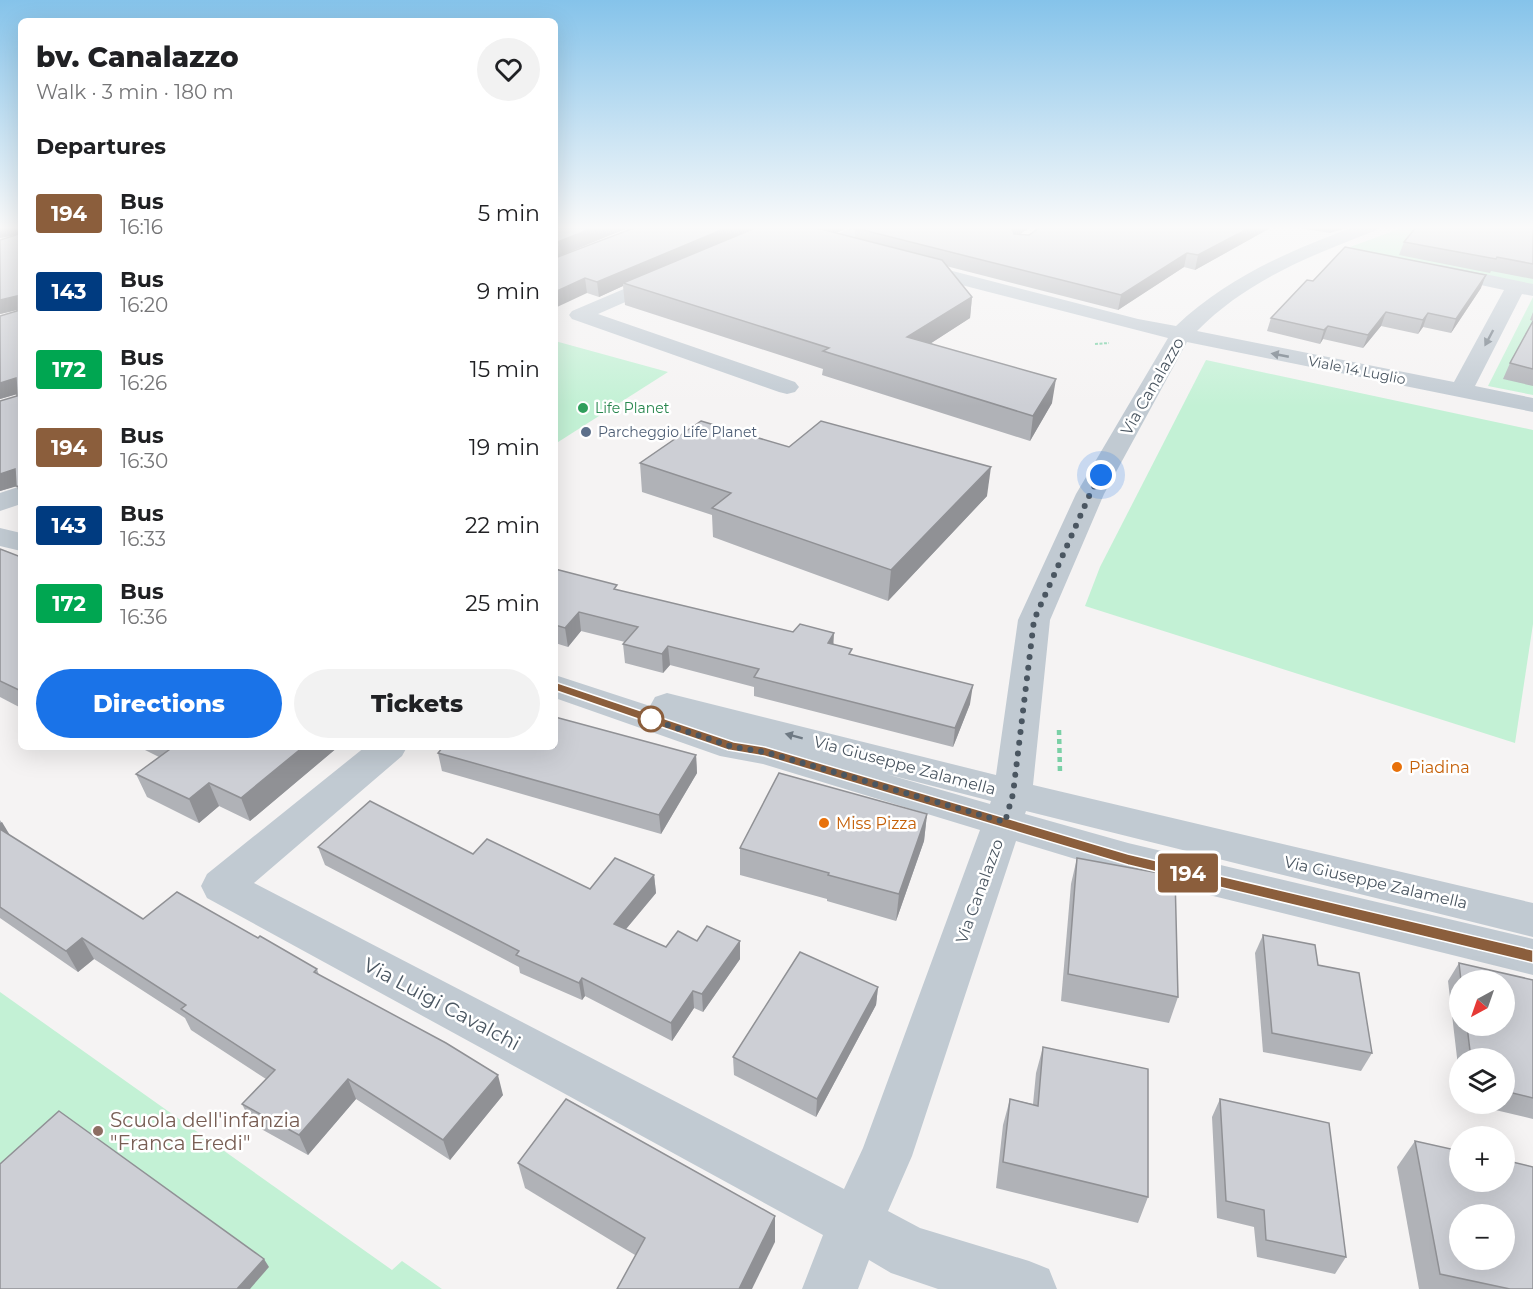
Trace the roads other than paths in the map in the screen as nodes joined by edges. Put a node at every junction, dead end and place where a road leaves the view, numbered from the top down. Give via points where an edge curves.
1 (645, 286) edge
2 (988, 286) edge
3 (1237, 286) edge
4 (1524, 288) edge
5 (1180, 335) junction
6 (787, 387) dead end
7 (1461, 391) junction
8 (1533, 405) edge
9 (18, 495) edge
10 (0, 503) edge
11 (558, 686) edge
12 (558, 686) edge
13 (385, 750) edge
14 (1010, 824) junction
15 (1533, 920) edge
16 (1533, 957) edge
17 (855, 1224) junction
18 (830, 1289) edge
19 (1029, 1289) edge

1 - 6 street via 579,315
2 - 5 street, Viale 14 Luglio
3 - 5 street, Via Canalazzo via 1218,298
4 -> 7 street
7 -> 5 street, Viale 14 Luglio
5 - 14 street, Via Canalazzo via 1090,494 1034,620
7 - 8 street, Viale 14 Luglio
9 - 10 street
14 -> 11 street, Via Giuseppe Zalamella via 689,709
12 - 14 street, Via Giuseppe Zalamella via 820,781 960,822 989,835
13 - 17 street, Via Luigi Cavalchi via 222,886
14 - 15 street, Via Giuseppe Zalamella via 1070,825 1333,887 1375,893 1406,890
14 - 16 street, Via Giuseppe Zalamella via 1128,859
14 - 17 street, Via Canalazzo via 886,1156
17 - 18 street, Via Canalazzo
17 - 19 street via 911,1253

